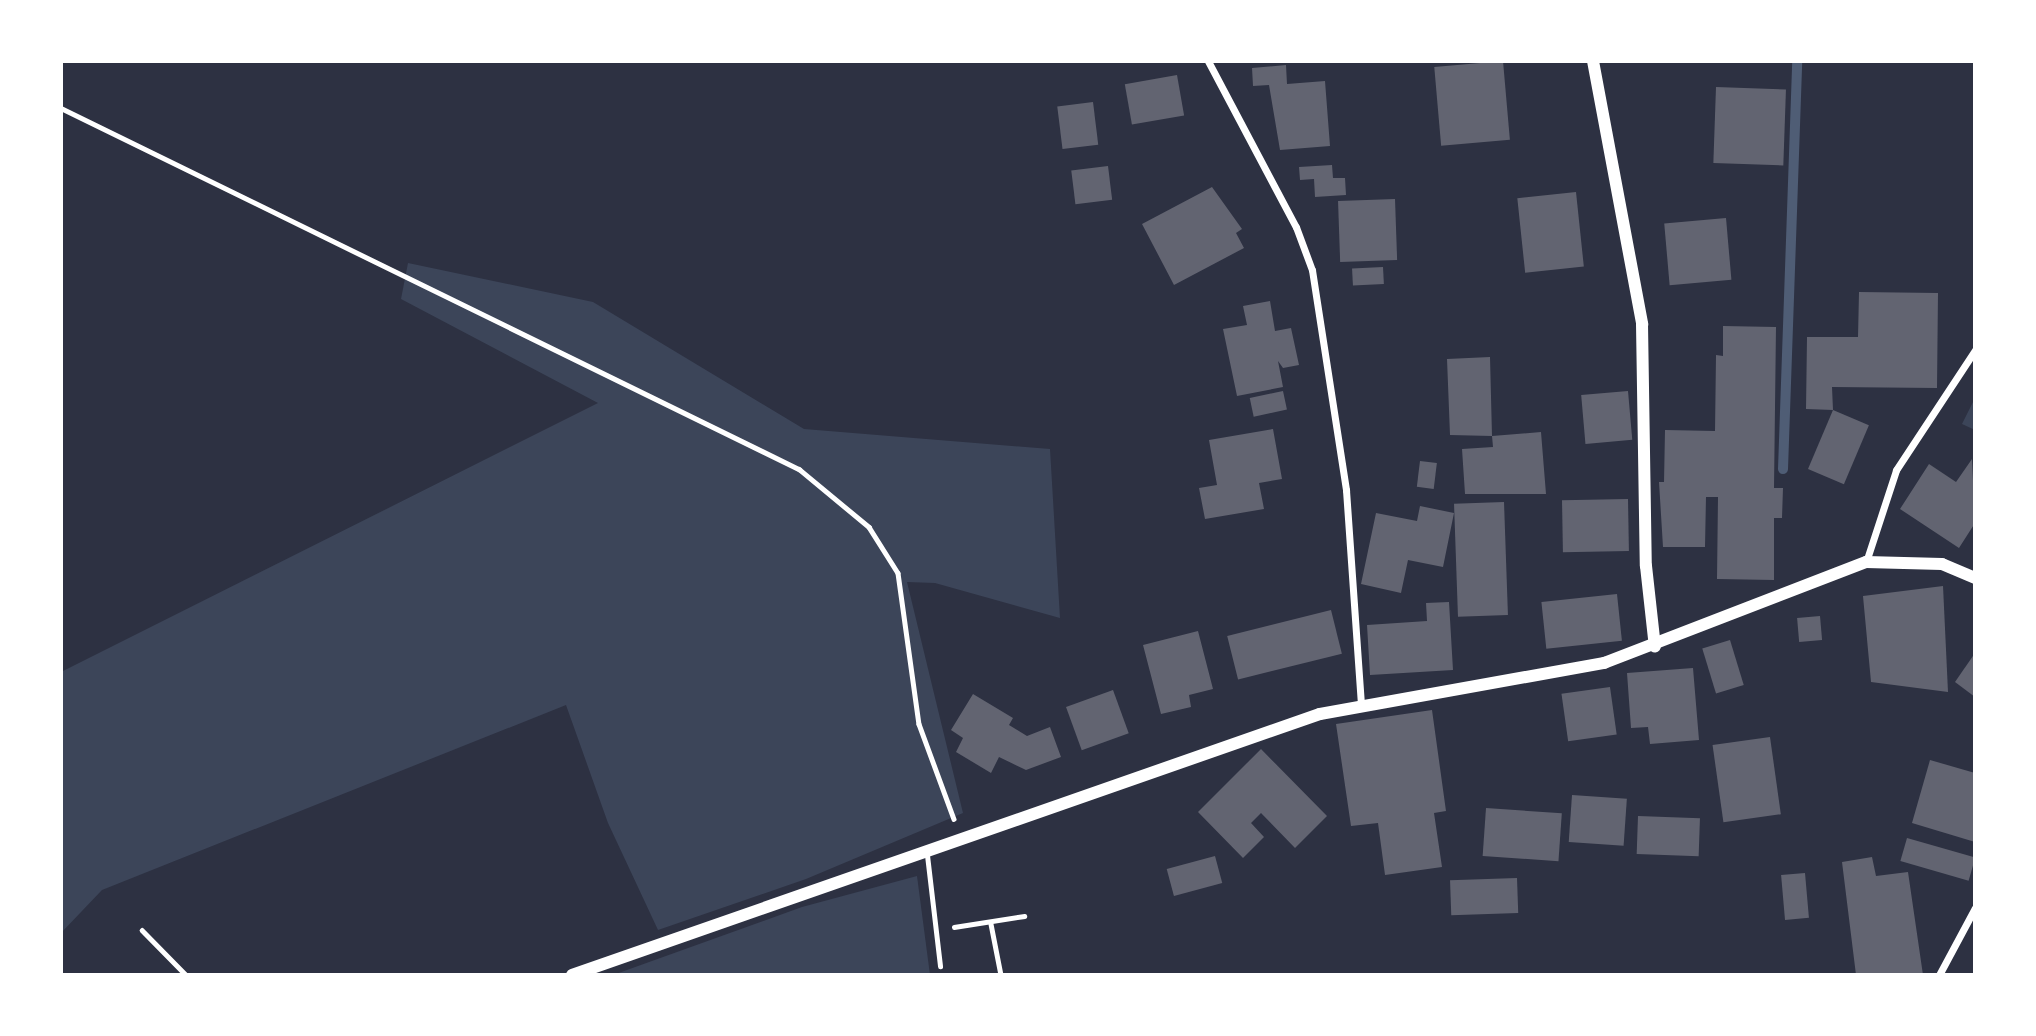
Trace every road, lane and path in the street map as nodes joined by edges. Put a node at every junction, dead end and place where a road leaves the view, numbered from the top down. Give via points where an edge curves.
1 (1208, 61) edge
2 (1593, 61) edge
3 (61, 108) edge
4 (1975, 350) edge
5 (1866, 562) junction
6 (1975, 578) edge
7 (1655, 646) junction
8 (1361, 704) junction
9 (963, 842) junction
10 (927, 855) junction
11 (1975, 908) edge
12 (1024, 915) dead end
13 (991, 924) junction
14 (935, 929) junction
15 (142, 930) dead end
16 (940, 966) dead end
17 (187, 975) edge
18 (572, 975) edge
19 (1000, 975) edge
20 (1939, 975) edge

1 - 8 street via 1296,226 1312,270 1346,490
2 - 7 street via 1642,324 1646,566
3 - 9 path via 799,469 869,527 898,573 919,724
4 - 5 street via 1895,470
5 - 6 street via 1942,564
5 - 7 street
7 - 8 street via 1554,676
8 - 9 street
9 - 10 street
10 - 14 lane
10 - 18 street
11 - 20 street
12 - 13 path
13 - 14 path
13 - 19 path
14 - 16 lane
15 - 17 path

